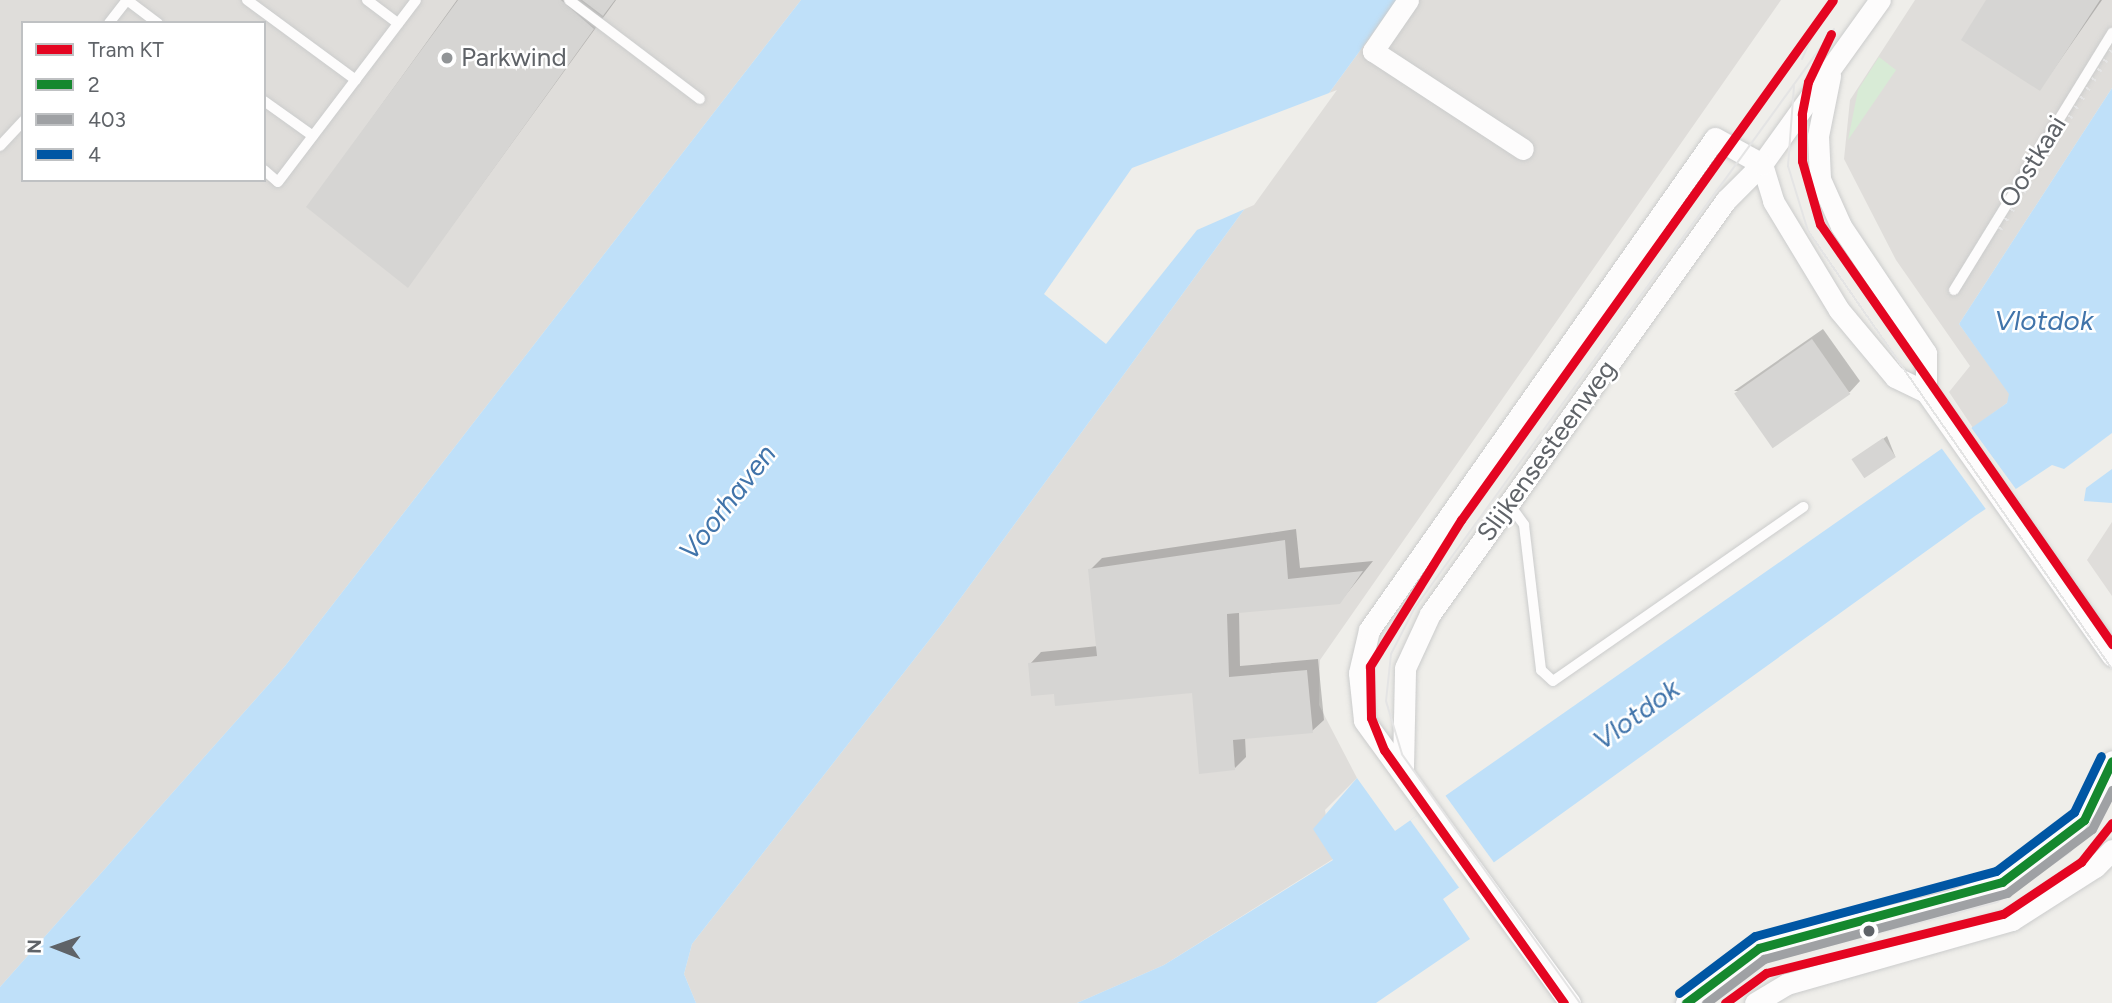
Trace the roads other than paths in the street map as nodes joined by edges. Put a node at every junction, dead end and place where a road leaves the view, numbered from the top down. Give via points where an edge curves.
1 (127, 0) edge
2 (247, 0) edge
3 (367, 0) edge
4 (416, 0) edge
5 (569, 0) edge
6 (1408, 0) edge
7 (1880, 0) edge
8 (111, 21) edge
9 (155, 21) edge
10 (398, 23) junction
11 (2112, 33) edge
12 (1834, 62) junction
13 (356, 80) junction
14 (700, 99) dead end
15 (266, 101) edge
16 (21, 123) edge
17 (313, 136) junction
18 (0, 146) edge
19 (1523, 149) dead end
20 (1762, 164) junction
21 (266, 172) edge
22 (1954, 290) dead end
23 (1926, 392) junction
24 (1508, 505) junction
25 (1803, 507) dead end
26 (2112, 656) edge
27 (2112, 761) edge
28 (1403, 768) junction
29 (2112, 850) edge
30 (1569, 1001) edge
31 (1686, 1003) edge
32 (1755, 1003) edge

1 - 8 lane
1 - 9 lane
2 - 13 lane
3 - 10 lane
4 - 10 lane
5 - 14 lane
6 - 19 street via 1373,51
7 - 12 street, Slijkensesteenweg
10 - 13 lane
11 - 22 lane, Oostkaai
12 - 20 street, Slijkensesteenweg
12 - 23 street via 1818,136 1820,178 1841,226 1926,353
13 - 17 lane
15 - 17 lane
16 - 18 lane
17 - 21 lane via 278,182
20 - 23 street via 1773,201 1839,310 1895,377
20 - 24 street, Slijkensesteenweg via 1726,200
20 - 28 street, Slijkensesteenweg via 1715,138 1369,630 1359,673 1364,720
23 - 26 street
24 - 25 lane via 1524,525 1541,670 1553,681
24 - 28 street, Slijkensesteenweg via 1416,637 1401,698
27 - 31 street via 2084,820 2002,882 1953,900 1759,948
28 - 30 street, Slijkensesteenweg
29 - 32 street via 2012,920 1787,984

